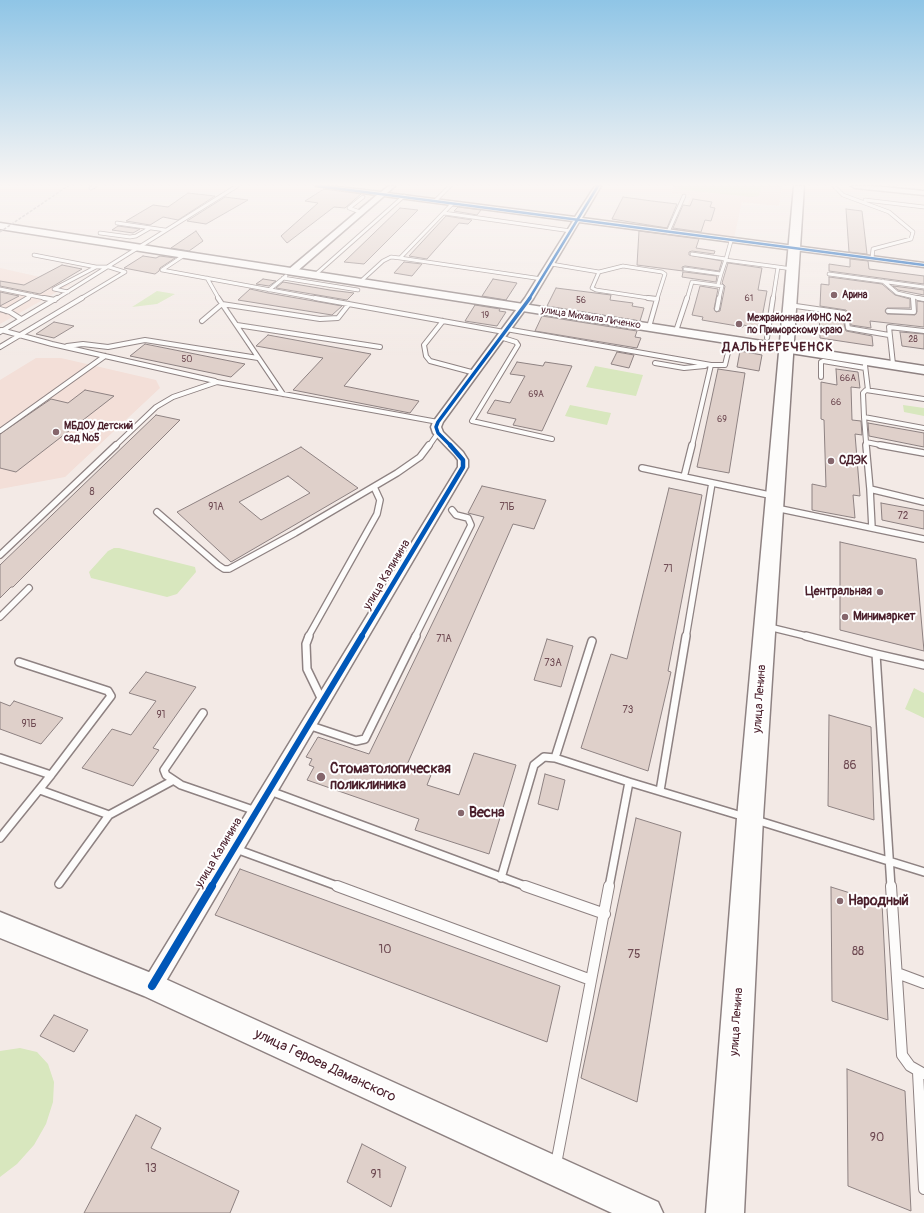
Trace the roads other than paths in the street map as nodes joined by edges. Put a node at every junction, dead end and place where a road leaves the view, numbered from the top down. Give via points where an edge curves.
1 (117, 243) edge
2 (146, 243) edge
3 (324, 243) edge
4 (351, 243) edge
5 (415, 243) edge
6 (564, 243) edge
7 (730, 243) edge
8 (749, 243) edge
9 (795, 243) edge
10 (897, 243) edge
11 (141, 246) junction
12 (794, 249) junction
13 (186, 254) junction
14 (692, 254) dead end
15 (34, 255) dead end
16 (400, 258) junction
17 (872, 258) junction
18 (726, 259) junction
19 (551, 264) junction
20 (924, 265) edge
21 (96, 267) junction
22 (109, 267) junction
23 (778, 267) junction
24 (685, 269) dead end
25 (792, 270) junction
26 (599, 272) junction
27 (288, 274) junction
28 (316, 274) junction
29 (721, 274) junction
30 (828, 274) dead end
31 (207, 278) junction
32 (542, 279) junction
33 (883, 281) junction
34 (718, 285) junction
35 (360, 286) junction
36 (924, 286) edge
37 (0, 289) edge
38 (54, 289) junction
39 (269, 290) junction
40 (68, 292) junction
41 (32, 295) junction
42 (41, 297) junction
43 (913, 297) junction
44 (657, 299) junction
45 (924, 299) edge
46 (55, 300) junction
47 (222, 304) junction
48 (349, 304) dead end
49 (789, 305) junction
50 (522, 307) junction
51 (0, 309) edge
52 (717, 309) dead end
53 (6, 311) junction
54 (888, 311) dead end
55 (21, 319) junction
56 (202, 321) dead end
57 (443, 321) junction
58 (237, 325) junction
59 (649, 327) junction
60 (1, 331) edge
61 (676, 331) junction
62 (924, 331) edge
63 (504, 333) junction
64 (889, 334) junction
65 (20, 336) junction
66 (731, 340) junction
67 (776, 343) junction
68 (62, 346) junction
69 (0, 347) edge
70 (380, 347) dead end
71 (104, 356) junction
72 (258, 358) junction
73 (656, 364) dead end
74 (865, 364) junction
75 (893, 364) junction
76 (711, 365) junction
77 (924, 370) edge
78 (474, 373) junction
79 (821, 377) dead end
80 (217, 382) junction
81 (868, 390) junction
82 (283, 394) junction
83 (924, 399) edge
84 (864, 417) junction
85 (438, 428) junction
86 (924, 428) edge
87 (0, 430) edge
88 (552, 439) dead end
89 (866, 442) junction
90 (924, 453) edge
91 (642, 468) dead end
92 (684, 477) junction
93 (712, 483) junction
94 (374, 487) junction
95 (870, 489) junction
96 (775, 502) junction
97 (924, 502) edge
98 (452, 510) dead end
99 (157, 512) dead end
100 (872, 528) junction
101 (924, 539) edge
102 (0, 555) edge
103 (28, 588) dead end
104 (0, 617) edge
105 (765, 626) junction
106 (592, 641) dead end
107 (876, 654) junction
108 (19, 662) dead end
109 (924, 665) edge
110 (323, 701) junction
111 (203, 713) dead end
112 (308, 725) junction
113 (0, 758) edge
114 (555, 758) junction
115 (52, 775) junction
116 (172, 781) junction
117 (629, 782) junction
118 (40, 790) junction
119 (269, 790) junction
120 (660, 791) junction
121 (256, 811) junction
122 (109, 815) junction
123 (750, 818) junction
124 (0, 838) edge
125 (234, 848) junction
126 (890, 861) junction
127 (924, 872) edge
128 (501, 878) junction
129 (59, 884) dead end
130 (605, 914) junction
131 (0, 925) edge
132 (898, 973) junction
133 (591, 980) junction
134 (924, 983) edge
135 (152, 986) junction
136 (921, 1073) edge
137 (554, 1172) junction
138 (924, 1189) edge
139 (647, 1213) edge
140 (725, 1213) edge

1 - 11 main road, улица Михаила Личенко
2 - 11 lane
3 - 27 street
4 - 28 lane
5 - 16 lane
6 - 19 street
7 - 18 lane
8 - 12 street
9 - 12 main road, улица Ленина
10 - 17 lane via 873,249
11 - 13 main road, улица Михаила Личенко
11 - 22 lane
12 - 17 street
12 - 25 main road, улица Ленина
13 - 27 main road, улица Михаила Личенко
13 - 31 lane via 162,270
14 - 18 lane
15 - 21 lane
16 - 32 lane
16 - 35 lane via 391,257 383,261
17 - 20 street
18 - 23 lane
18 - 29 lane
19 - 26 lane
19 - 32 street
21 - 22 lane
21 - 38 lane
22 - 40 lane
22 - 65 lane via 125,272
23 - 25 lane
23 - 67 lane
24 - 29 lane
25 - 49 main road, улица Ленина
26 - 44 lane via 592,288 596,290
26 - 44 lane via 623,266 662,272 665,274
27 - 28 main road, улица Михаила Личенко
27 - 35 lane
27 - 39 lane
28 - 35 main road, улица Михаила Личенко
29 - 34 lane
30 - 33 lane
31 - 39 lane
31 - 47 lane
32 - 50 street
33 - 36 lane
33 - 43 lane via 893,291
34 - 52 lane via 722,286
34 - 61 lane via 692,282
35 - 50 main road, улица Михаила Личенко
37 - 41 lane
38 - 40 lane
38 - 42 lane
39 - 57 lane
40 - 46 lane
41 - 42 lane
41 - 53 lane
42 - 46 lane
43 - 45 lane
43 - 54 lane via 916,310 914,312
44 - 59 lane
46 - 55 lane
47 - 48 lane via 331,319 338,318
47 - 56 lane
47 - 58 lane
49 - 64 lane via 842,313 846,315 848,328
49 - 67 main road, улица Ленина
50 - 59 main road, улица Михаила Личенко
50 - 63 street
51 - 53 lane
53 - 55 lane
55 - 60 lane
57 - 63 lane
57 - 78 lane via 424,345 426,356 437,363
58 - 70 lane
58 - 72 lane
59 - 61 main road, улица Михаила Личенко
60 - 65 lane
61 - 66 main road, улица Михаила Личенко
62 - 64 lane via 893,326 888,329
63 - 76 lane
63 - 78 street
63 - 88 lane via 518,345 472,421
64 - 75 lane
65 - 68 lane
65 - 69 lane
66 - 67 main road, улица Михаила Личенко
66 - 76 lane via 725,365
67 - 74 main road, улица Михаила Личенко
67 - 96 main road, улица Ленина
68 - 71 lane
68 - 72 lane via 83,344 108,347 145,340
71 - 80 lane
71 - 87 lane
72 - 82 lane
73 - 76 lane via 690,368
74 - 75 main road, улица Михаила Личенко
74 - 79 lane via 823,361
74 - 81 lane
75 - 77 main road, улица Михаила Личенко
76 - 92 lane
78 - 85 street
80 - 82 lane
80 - 102 lane via 190,390 156,407
81 - 83 lane
81 - 84 lane via 863,393
82 - 85 lane
84 - 86 lane
84 - 89 lane
85 - 94 lane via 420,458
85 - 110 street, улица Калинина via 463,460 463,467
89 - 90 lane
89 - 95 lane
91 - 92 lane
92 - 93 lane
93 - 96 lane
93 - 120 lane
94 - 99 lane via 229,569 218,565
94 - 110 lane via 380,500 377,514 310,632 306,644 307,669
95 - 97 lane
95 - 100 lane
96 - 100 lane
96 - 105 main road, улица Ленина
98 - 112 lane via 456,515 468,518 471,525 365,738 356,741
100 - 101 lane
103 - 104 lane
105 - 107 lane
105 - 123 main road, улица Ленина
106 - 114 lane
107 - 109 lane
107 - 126 lane
108 - 115 lane via 108,691 111,696
110 - 112 street, улица Калинина
111 - 116 lane via 164,770
112 - 119 street, улица Калинина
113 - 115 lane
114 - 117 lane
114 - 128 lane via 544,757 534,765
115 - 118 lane
116 - 121 lane
116 - 122 lane
117 - 120 lane
117 - 130 lane
118 - 122 lane
118 - 124 lane
119 - 121 street, улица Калинина
119 - 128 lane
120 - 123 lane
121 - 125 street, улица Калинина
122 - 129 lane
123 - 126 lane
123 - 140 main road, улица Ленина
125 - 133 lane
125 - 135 street, улица Калинина
126 - 127 lane
126 - 132 lane
128 - 130 lane
130 - 133 lane
131 - 135 main road, улица Героев Даманского
132 - 134 lane
132 - 136 lane via 902,1055 910,1066
133 - 137 lane
135 - 137 main road, улица Героев Даманского
136 - 138 lane
137 - 139 main road, улица Героев Даманского

